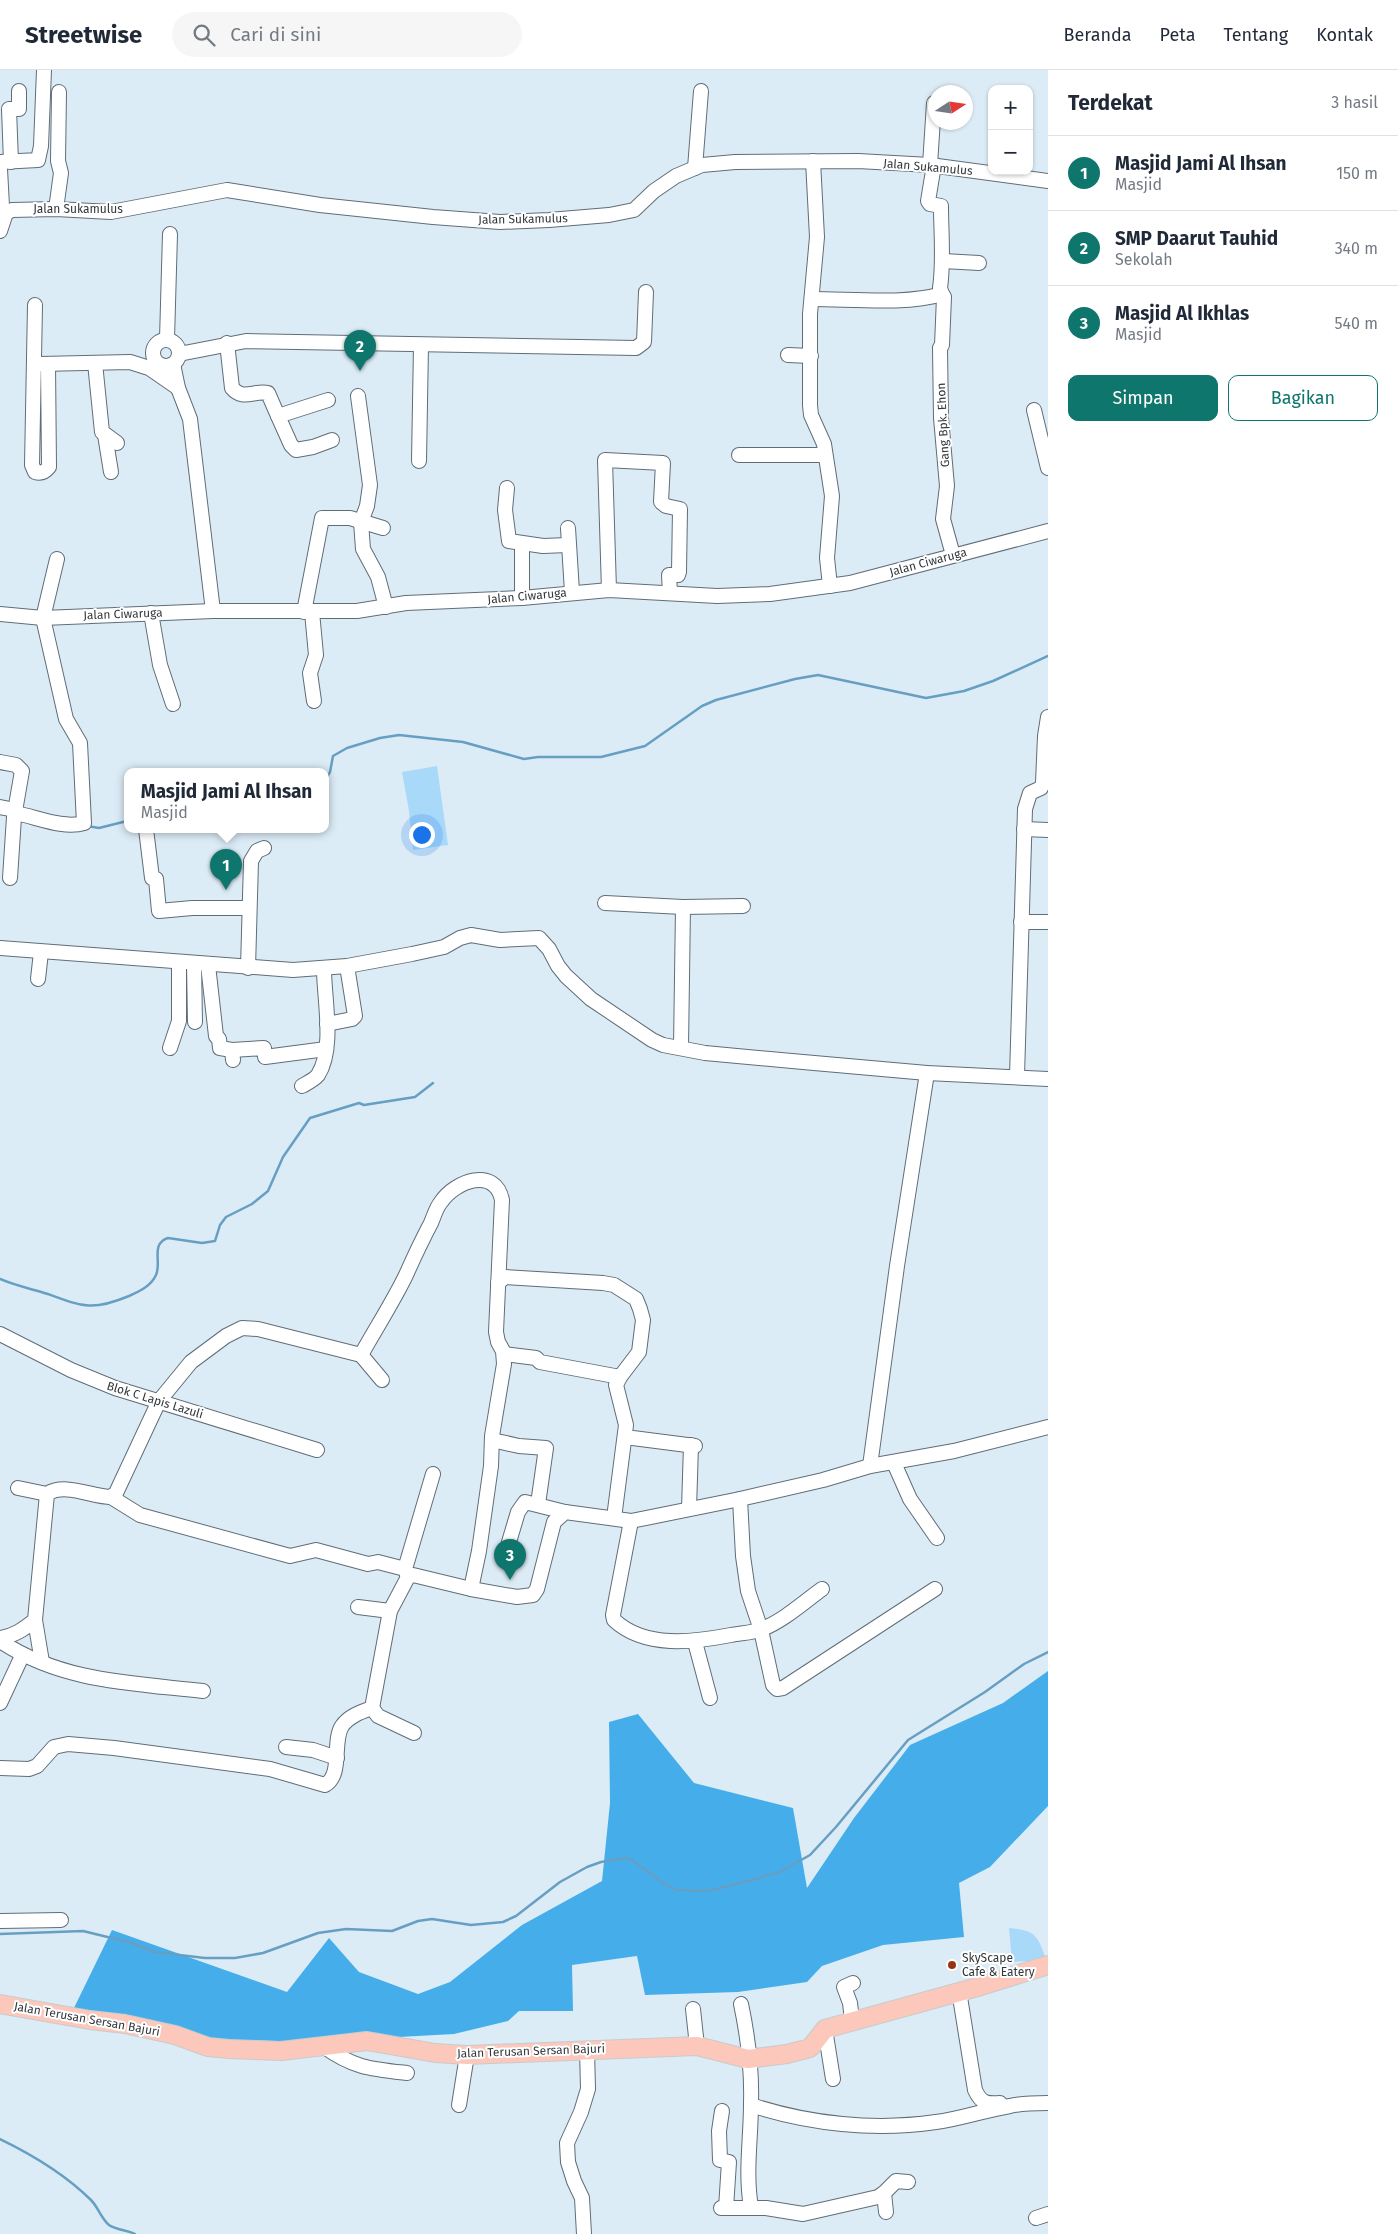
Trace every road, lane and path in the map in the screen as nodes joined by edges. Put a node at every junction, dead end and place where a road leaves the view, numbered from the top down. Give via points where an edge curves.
1 (44, 70) edge
2 (19, 91) dead end
3 (701, 91) dead end
4 (59, 92) dead end
5 (933, 130) edge
6 (813, 161) junction
7 (4, 164) edge
8 (932, 165) junction
9 (695, 168) junction
10 (1048, 181) edge
11 (56, 209) junction
12 (6, 214) junction
13 (0, 231) edge
14 (170, 234) dead end
15 (944, 261) junction
16 (979, 263) dead end
17 (646, 292) dead end
18 (942, 294) junction
19 (812, 299) junction
20 (35, 305) dead end
21 (167, 340) junction
22 (227, 343) junction
23 (421, 344) junction
24 (788, 355) dead end
25 (810, 356) junction
26 (176, 359) junction
27 (95, 363) junction
28 (41, 364) junction
29 (178, 388) junction
30 (358, 396) dead end
31 (328, 400) dead end
32 (1034, 410) dead end
33 (278, 416) junction
34 (105, 435) junction
35 (332, 440) dead end
36 (117, 443) dead end
37 (739, 455) dead end
38 (826, 455) junction
39 (419, 460) dead end
40 (1048, 468) edge
41 (112, 472) dead end
42 (507, 488) dead end
43 (361, 522) junction
44 (383, 528) dead end
45 (568, 528) dead end
46 (1048, 531) edge
47 (522, 544) junction
48 (568, 545) junction
49 (953, 555) junction
50 (57, 559) dead end
51 (830, 586) junction
52 (609, 590) junction
53 (572, 592) junction
54 (670, 593) junction
55 (522, 598) junction
56 (386, 607) junction
57 (213, 611) junction
58 (308, 612) junction
59 (151, 613) junction
60 (0, 614) edge
61 (43, 618) junction
62 (314, 701) dead end
63 (174, 704) dead end
64 (1048, 717) edge
65 (0, 762) edge
66 (0, 807) edge
67 (15, 811) junction
68 (1024, 829) junction
69 (1048, 830) edge
70 (146, 833) edge
71 (264, 848) dead end
72 (10, 878) dead end
73 (605, 903) dead end
74 (744, 906) dead end
75 (683, 907) junction
76 (249, 908) junction
77 (1021, 922) junction
78 (1048, 922) edge
79 (0, 948) edge
80 (41, 952) junction
81 (179, 963) junction
82 (201, 965) junction
83 (347, 966) junction
84 (248, 968) junction
85 (324, 969) junction
86 (38, 979) dead end
87 (195, 1022) dead end
88 (327, 1024) junction
89 (682, 1047) junction
90 (170, 1048) dead end
91 (326, 1050) junction
92 (927, 1072) junction
93 (1016, 1076) junction
94 (1048, 1079) edge
95 (302, 1086) dead end
96 (498, 1283) junction
97 (0, 1334) edge
98 (504, 1354) junction
99 (361, 1355) junction
100 (620, 1377) junction
101 (382, 1380) dead end
102 (159, 1401) junction
103 (1048, 1427) edge
104 (625, 1437) junction
105 (492, 1440) junction
106 (317, 1450) dead end
107 (894, 1463) junction
108 (870, 1466) junction
109 (433, 1474) dead end
110 (18, 1488) dead end
111 (47, 1494) junction
112 (111, 1497) junction
113 (740, 1499) junction
114 (538, 1504) junction
115 (689, 1509) junction
116 (565, 1512) junction
117 (614, 1518) junction
118 (631, 1521) junction
119 (937, 1538) dead end
120 (509, 1542) dead end
121 (407, 1573) junction
122 (471, 1589) junction
123 (822, 1589) dead end
124 (935, 1589) dead end
125 (358, 1607) dead end
126 (390, 1611) junction
127 (34, 1620) junction
128 (761, 1630) junction
129 (0, 1640) edge
130 (695, 1642) junction
131 (22, 1656) junction
132 (42, 1662) junction
133 (203, 1691) dead end
134 (710, 1698) dead end
135 (0, 1703) edge
136 (372, 1708) junction
137 (414, 1733) dead end
138 (286, 1746) dead end
139 (337, 1758) junction
140 (0, 1768) edge
141 (61, 1920) dead end
142 (0, 1921) edge
143 (1048, 1965) edge
144 (853, 1983) dead end
145 (959, 1991) junction
146 (0, 2004) edge
147 (741, 2004) dead end
148 (692, 2009) dead end
149 (852, 2020) junction
150 (824, 2029) junction
151 (323, 2046) junction
152 (696, 2046) junction
153 (587, 2049) junction
154 (467, 2055) junction
155 (748, 2059) junction
156 (406, 2074) dead end
157 (833, 2079) dead end
158 (1048, 2103) edge
159 (459, 2105) dead end
160 (751, 2105) junction
161 (1010, 2106) junction
162 (722, 2111) dead end
163 (908, 2182) dead end
164 (884, 2193) junction
165 (751, 2207) junction
166 (886, 2212) dead end
167 (584, 2234) edge

1 - 7 street via 38,160
2 - 7 street via 18,109 9,109
3 - 9 street
4 - 11 street via 58,155 61,173
5 - 8 street
6 - 8 street, Jalan Sukamulus
6 - 9 street, Jalan Sukamulus via 735,162
6 - 19 street via 817,237
7 - 12 street via 2,206
8 - 10 street, Jalan Sukamulus
8 - 15 street, Gang Bpk. Ehon via 928,201 941,206
9 - 11 street, Jalan Sukamulus via 654,191 634,210 549,220 500,222 433,217 320,205 227,190 111,212
11 - 12 street, Jalan Sukamulus via 12,210
12 - 13 street
14 - 21 street
15 - 16 street
15 - 18 street, Gang Bpk. Ehon
17 - 23 street via 644,342 636,348
18 - 19 street via 919,299
18 - 49 street, Gang Bpk. Ehon via 941,418 947,486 942,519
19 - 25 street
20 - 28 street
21 - 26 street via 177,346
21 - 26 street via 155,345 154,358 164,366
22 - 23 street
22 - 26 street
22 - 33 street via 232,388 242,396 268,393
23 - 39 street
24 - 25 street
25 - 38 street via 811,416
26 - 29 street
27 - 28 street
27 - 29 street via 138,363
27 - 34 street
28 - 28 street via 32,465 34,472 42,473 49,467
29 - 57 street via 190,419
30 - 43 street via 370,485
31 - 33 street
32 - 40 street
33 - 35 street via 296,450 313,448
34 - 36 street
34 - 41 street
37 - 38 street
38 - 51 street via 832,496 827,558
42 - 47 street via 508,541
43 - 44 street
43 - 56 street via 363,549 378,577
43 - 58 street via 322,518
45 - 48 street
46 - 49 street, Jalan Ciwaruga
47 - 48 street
47 - 55 street
48 - 53 street
49 - 51 street, Jalan Ciwaruga
50 - 61 street
51 - 54 street, Jalan Ciwaruga via 770,594 717,596
52 - 53 street, Jalan Ciwaruga
52 - 54 street, Jalan Ciwaruga
52 - 54 street via 605,460 638,461 663,463 661,502 680,509 679,572 678,575 669,575
53 - 55 street, Jalan Ciwaruga
55 - 56 street, Jalan Ciwaruga
56 - 58 street, Jalan Ciwaruga
57 - 58 street, Jalan Ciwaruga
57 - 59 street, Jalan Ciwaruga
58 - 62 street via 316,655 310,673
59 - 61 street, Jalan Ciwaruga
59 - 63 street via 160,666
60 - 61 street, Jalan Ciwaruga
61 - 67 street via 66,718 80,744 84,823 59,824
64 - 68 street via 1043,783 1027,799
65 - 67 street via 21,768
66 - 67 street
67 - 72 street
68 - 69 street
68 - 77 street
70 - 76 street via 152,878 156,879 158,892 158,911
71 - 76 street via 251,861
73 - 75 street
74 - 75 street
75 - 89 street
76 - 84 street
77 - 78 street
77 - 93 street
79 - 80 street
80 - 81 street
80 - 86 street
81 - 82 street
81 - 90 street via 179,1020
82 - 84 street
82 - 87 street
82 - 91 street via 220,1048 232,1055 264,1048 265,1057
83 - 85 street
83 - 88 street via 354,1016
83 - 89 street via 444,947 471,935 500,940 539,938 566,976 598,1004 652,1040
84 - 85 street
85 - 88 street
88 - 91 street
89 - 92 street via 712,1053
91 - 95 street via 316,1077
92 - 93 street
92 - 108 street
93 - 94 street
96 - 98 street via 496,1332
96 - 99 street via 500,1189 488,1180 470,1181 441,1201 405,1277
96 - 100 street via 505,1277 603,1283 622,1289 636,1300 643,1320 639,1352
97 - 102 street, Blok C Lapis Lazuli via 71,1370
98 - 100 street
98 - 105 street
99 - 101 street
99 - 102 street via 258,1329 242,1328 191,1362
100 - 104 street via 616,1386 625,1421
102 - 106 street, Blok C Lapis Lazuli
102 - 112 street
103 - 107 street
104 - 115 street via 693,1446
104 - 117 street
105 - 114 street via 546,1448
105 - 122 street via 486,1503
107 - 108 street
107 - 119 street via 910,1499
108 - 113 street
109 - 121 street
110 - 111 street
111 - 112 street via 61,1490
111 - 127 street
112 - 121 street via 140,1515 290,1556 316,1550 368,1564 378,1562
113 - 115 street
113 - 128 street via 748,1590
114 - 116 street
114 - 120 street via 525,1502 520,1508
115 - 118 street
116 - 117 street
116 - 122 street via 554,1522 533,1595 517,1597
117 - 118 street
118 - 130 street via 614,1620 635,1633 664,1641
121 - 122 street
121 - 126 street
123 - 128 street
124 - 128 street via 780,1689 773,1684
125 - 126 street
126 - 136 street
127 - 129 street via 23,1630
127 - 132 street
128 - 130 street
129 - 131 street
130 - 134 street
131 - 132 street
131 - 135 street
132 - 133 street via 67,1673 102,1680
136 - 137 street via 378,1716
136 - 139 street via 351,1717 342,1726 337,1739
138 - 139 street
139 - 140 street via 332,1778 325,1785 270,1770 68,1744 54,1747 37,1766 29,1769
141 - 142 street
143 - 145 main road
144 - 149 street via 844,1987
145 - 149 main road
145 - 161 street via 975,2090 980,2100
146 - 151 main road, Jalan Terusan Sersan Bajuri via 125,2024 208,2046 281,2051
147 - 155 street
148 - 152 street
149 - 150 main road
150 - 155 main road, Jalan Terusan Sersan Bajuri via 810,2048
150 - 157 street
151 - 154 main road, Jalan Terusan Sersan Bajuri via 367,2041
151 - 156 street via 345,2061 364,2068
152 - 153 main road, Jalan Terusan Sersan Bajuri
152 - 155 main road, Jalan Terusan Sersan Bajuri
153 - 154 main road, Jalan Terusan Sersan Bajuri
153 - 167 street via 588,2088 567,2143 568,2162 582,2198
154 - 159 street
155 - 160 street
158 - 161 street
160 - 161 street via 826,2123 901,2125 957,2119
160 - 165 street via 747,2172
162 - 165 street via 720,2160 729,2162 724,2208
163 - 164 street via 896,2181
164 - 165 street via 802,2214
164 - 166 street

